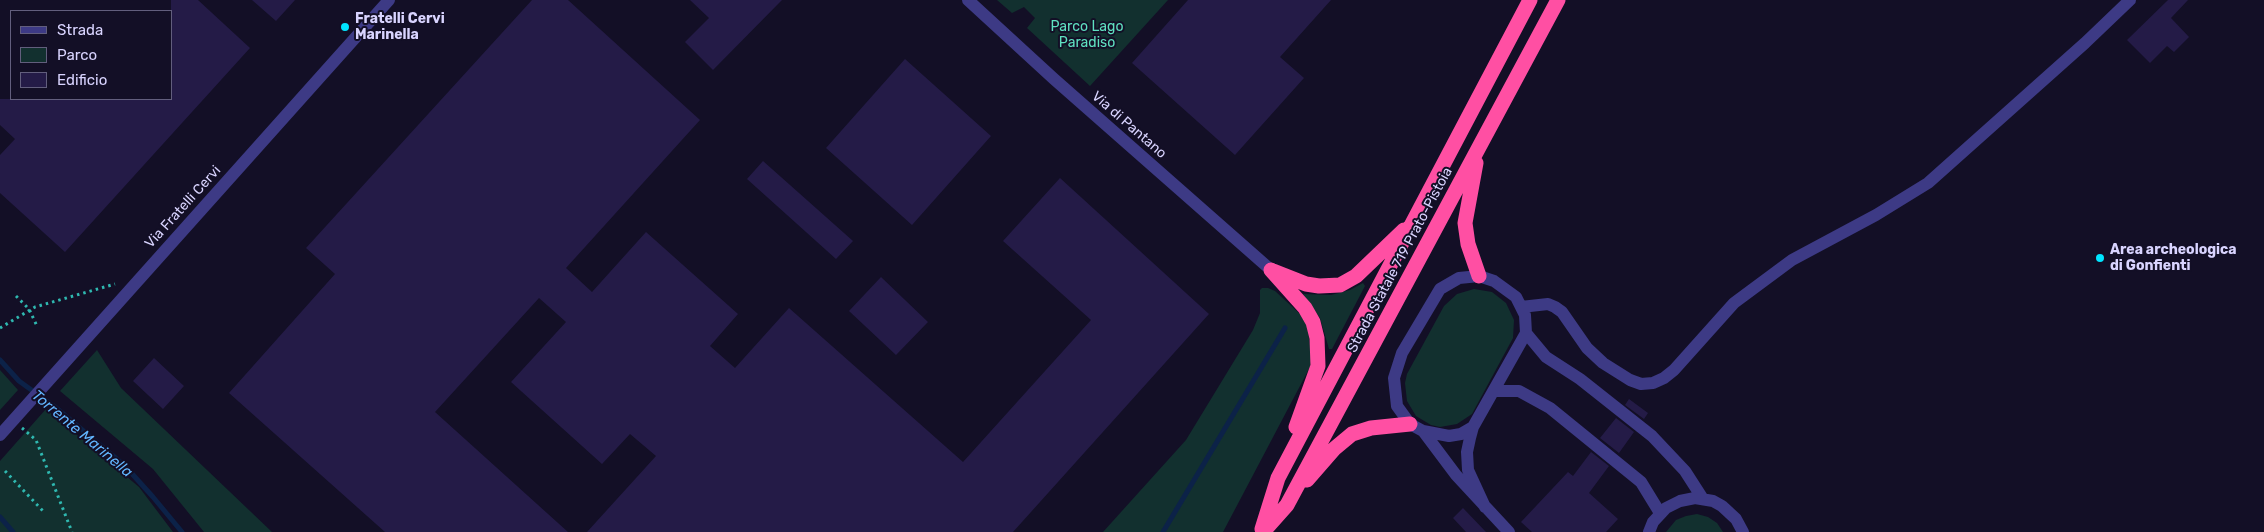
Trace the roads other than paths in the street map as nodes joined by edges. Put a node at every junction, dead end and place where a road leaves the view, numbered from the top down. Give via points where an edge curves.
1 (389, 0) edge
2 (968, 0) edge
3 (1530, 0) edge
4 (1558, 0) edge
5 (2130, 0) edge
6 (1480, 144) junction
7 (1415, 218) junction
8 (1271, 270) junction
9 (1479, 276) junction
10 (1521, 307) junction
11 (1526, 333) junction
12 (1495, 391) junction
13 (1416, 427) junction
14 (1473, 427) junction
15 (0, 435) edge
16 (1278, 478) junction
17 (1703, 499) junction
18 (1287, 505) junction
19 (1485, 507) junction
20 (1660, 513) junction
21 (1742, 530) edge
22 (1262, 532) edge
23 (1509, 532) edge
24 (1649, 532) edge
25 (1755, 532) edge

1 - 15 street, Via Fratelli Cervi
2 - 8 street, Via di Pantano
3 - 7 highway, Strada Statale 719 Prato-Pistoia
4 - 6 highway, Strada Statale 719 Prato-Pistoia
5 - 10 street via 1928,183 1784,266 1734,303 1664,378 1641,384 1630,380 1603,364 1586,348 1562,312 1555,307 1548,304
6 - 9 highway via 1465,223
6 - 18 highway, Strada Statale 719 Prato-Pistoia
7 - 8 highway via 1356,276 1340,285 1306,284
7 - 16 highway, Strada Statale 719 Prato-Pistoia
8 - 16 highway via 1309,315 1319,350 1318,366
9 - 10 street via 1507,290
9 - 13 street via 1459,278 1440,289 1402,353 1394,378 1397,406
10 - 11 street
11 - 12 street
11 - 17 street via 1546,357 1580,379 1652,436 1685,471
12 - 14 street
12 - 20 street via 1519,391 1550,408 1641,482
13 - 14 street via 1449,436
13 - 18 highway via 1371,428 1352,434 1334,449
13 - 19 street
14 - 19 street via 1467,452 1468,470
16 - 22 highway, Strada Statale 719 Prato-Pistoia
17 - 20 street via 1680,501
17 - 21 street via 1722,506
18 - 22 highway, Strada Statale 719 Prato-Pistoia
19 - 23 street
20 - 24 street
21 - 25 street

